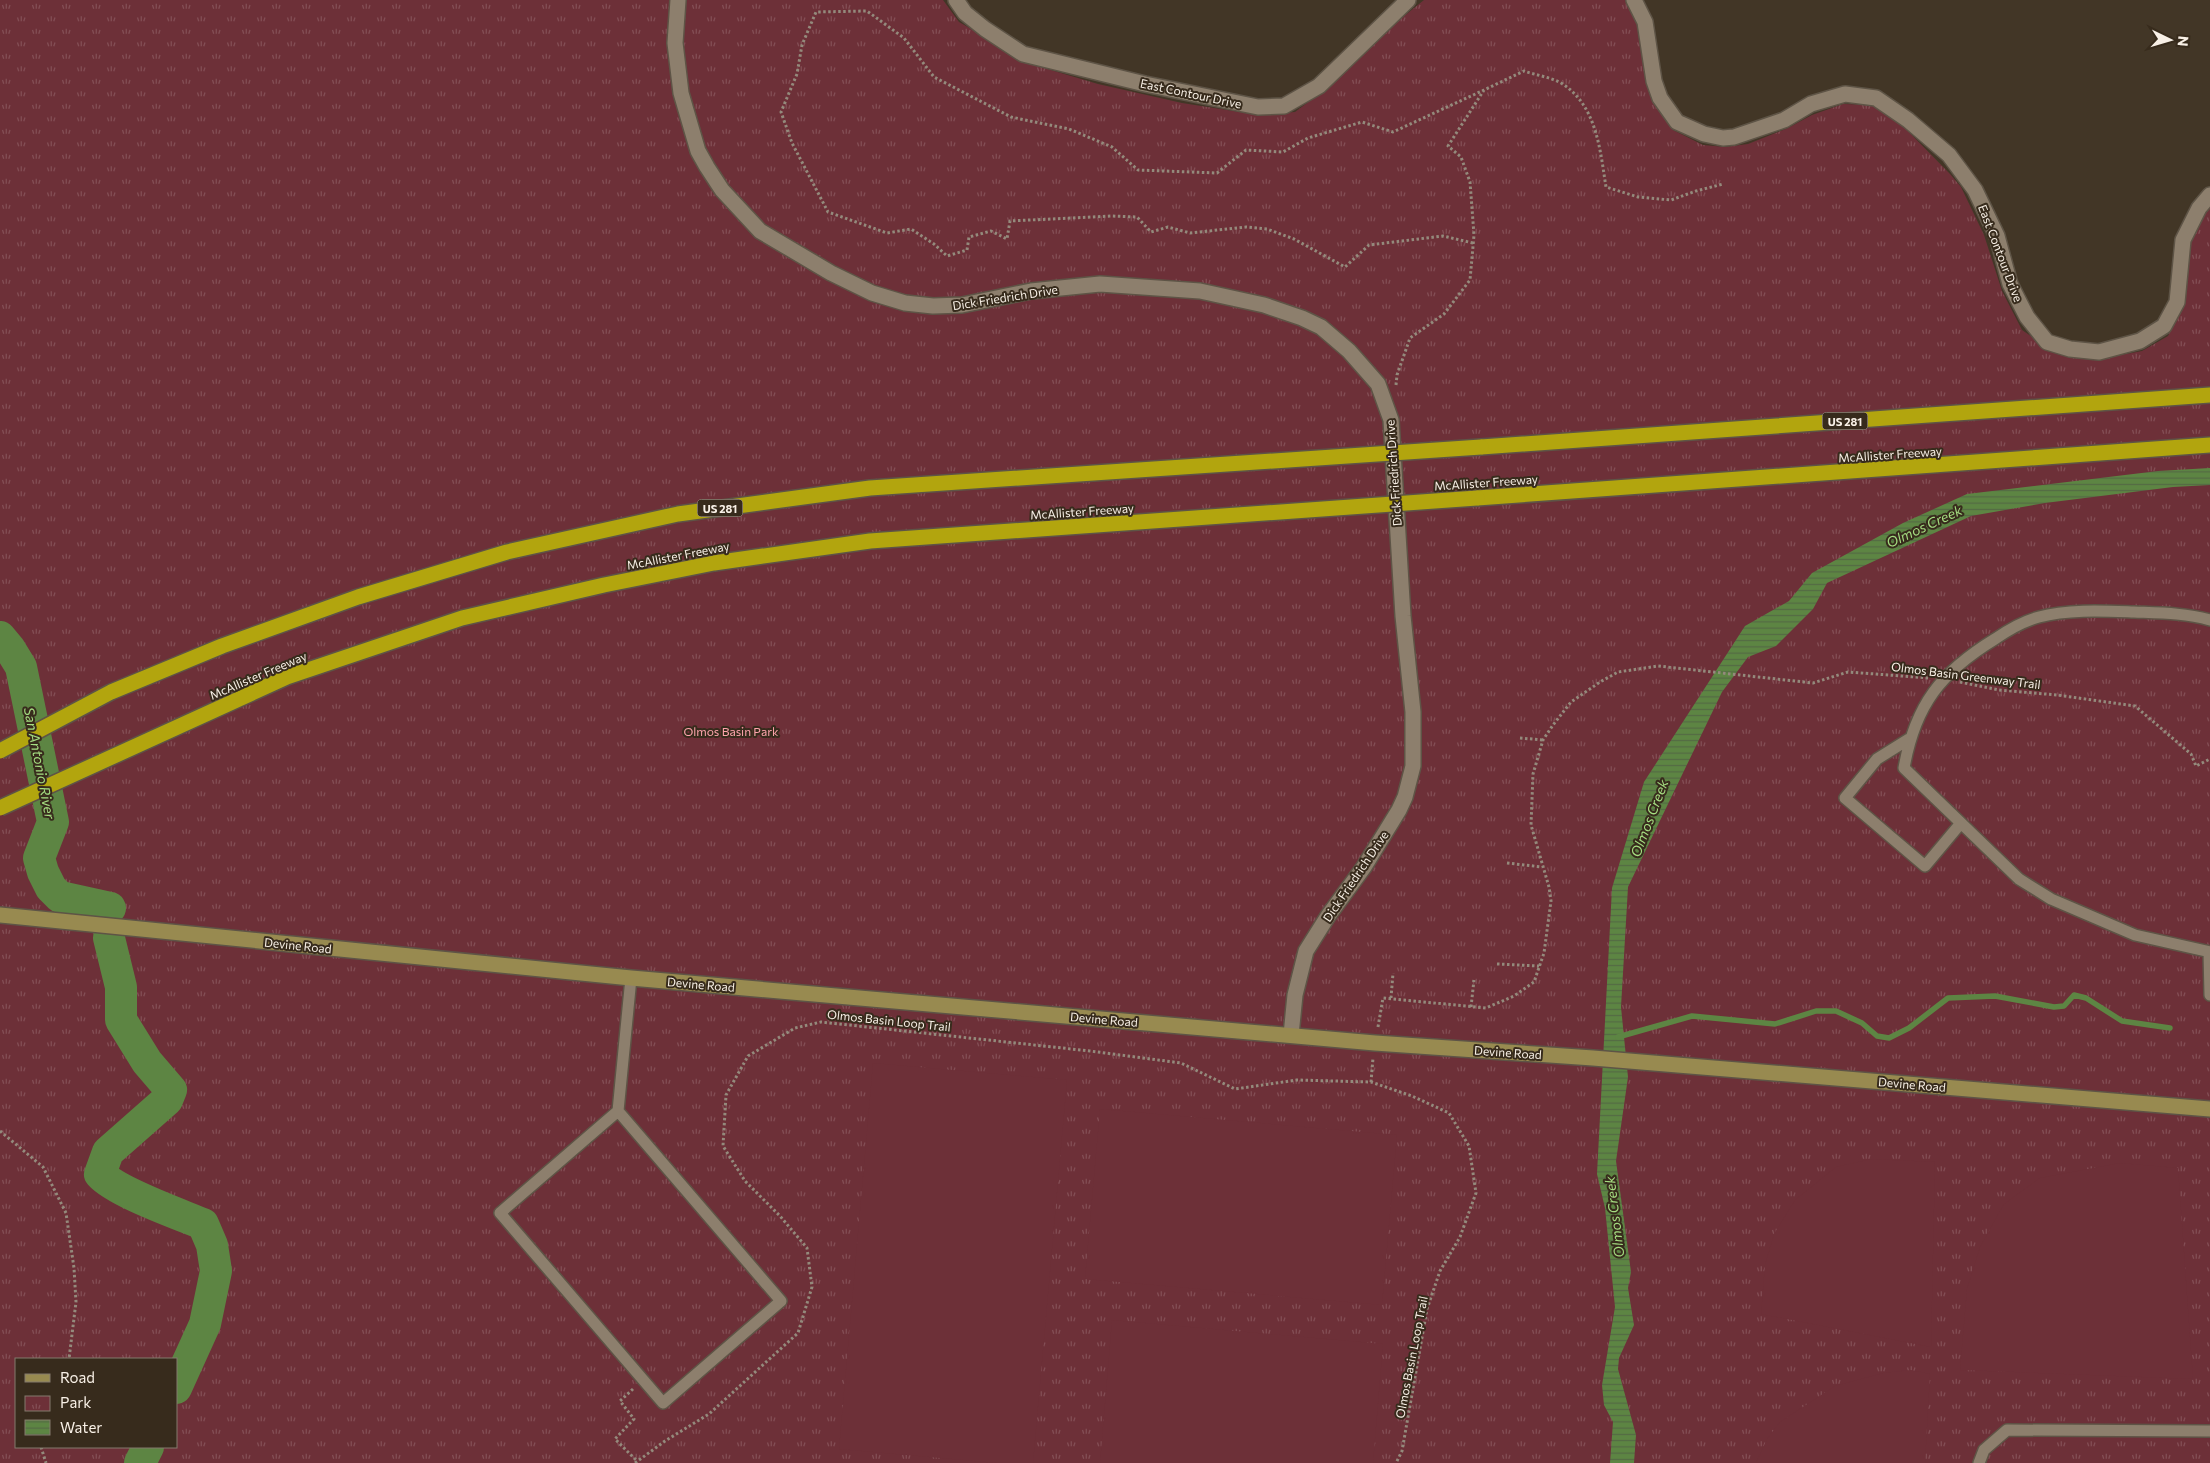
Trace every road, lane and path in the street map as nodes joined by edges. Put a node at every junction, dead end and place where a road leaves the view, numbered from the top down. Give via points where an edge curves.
1 (678, 0) edge
2 (956, 0) edge
3 (1408, 0) edge
4 (1634, 0) edge
5 (1484, 90) junction
6 (1723, 184) dead end
7 (2210, 195) edge
8 (1473, 243) junction
9 (1395, 393) dead end
10 (2210, 395) edge
11 (2210, 445) edge
12 (2210, 620) edge
13 (1943, 680) junction
14 (1520, 738) dead end
15 (1909, 739) junction
16 (1543, 740) junction
17 (0, 751) edge
18 (2210, 759) edge
19 (0, 808) edge
20 (1962, 823) junction
21 (1507, 863) dead end
22 (1542, 867) junction
23 (0, 915) edge
24 (2209, 952) edge
25 (1497, 964) dead end
26 (1539, 966) junction
27 (1393, 973) dead end
28 (631, 978) junction
29 (1474, 980) dead end
30 (2210, 995) edge
31 (1391, 998) junction
32 (1471, 1007) junction
33 (1291, 1035) junction
34 (1375, 1043) junction
35 (1371, 1082) junction
36 (2210, 1109) edge
37 (618, 1112) junction
38 (0, 1132) edge
39 (69, 1358) edge
40 (643, 1380) junction
41 (2210, 1432) edge
42 (41, 1448) edge
43 (636, 1462) edge
44 (46, 1463) edge
45 (1396, 1463) edge
46 (1979, 1463) edge

1 - 33 street, Dick Friedrich Drive via 675,43 681,93 706,167 728,198 760,231 831,273 880,296 905,304 933,306 962,305 1031,290 1100,284 1200,291 1264,306 1322,327 1350,351 1378,384 1391,420 1403,616 1413,712 1413,766 1399,810 1306,951 1295,995
2 - 3 street, East Contour Drive via 978,24 1023,54 1258,107 1284,106 1319,86
4 - 7 street, East Contour Drive via 1645,22 1654,81 1660,98 1677,122 1704,134 1734,137 1784,120 1811,104 1845,94 1876,98 1908,120 1949,155 1975,190 1996,236 2010,284 2027,317 2047,342 2070,349 2099,352 2140,341 2164,326 2177,302 2183,240 2199,208
5 - 6 path via 1524,71 1560,83 1580,100 1597,131 1606,187 1638,197 1671,200
5 - 8 path via 1448,146 1461,157 1470,182
5 - 8 path via 1393,132 1362,122 1308,138 1283,152 1246,150 1217,173 1138,170 1112,146 1069,129 1011,117 934,77 904,38 867,11 816,12 802,45 797,74 781,112 792,143 828,212 887,233 911,229 947,256 967,250 969,237 991,231 1007,239 1010,221 1112,216 1137,217 1151,232 1168,226 1190,233 1266,229 1294,239 1345,267 1369,245 1443,236
8 - 9 path via 1470,280 1444,314 1410,338 1397,375
10 - 17 highway, US 281, bridge via 870,488 678,514 507,552 358,597 222,646 111,692
11 - 19 highway, McAllister Freeway, bridge via 870,541 714,562 462,618 287,677
12 - 13 lane via 2096,610 2039,617 1980,648
13 - 15 lane via 1931,693
13 - 16 path, Olmos Basin Greenway Trail via 1848,672 1813,683 1658,666 1618,672 1571,702
13 - 18 path, Olmos Basin Greenway Trail via 2135,706 2191,754 2196,766
14 - 16 path
15 - 20 lane via 1904,768
15 - 20 lane via 1877,759 1845,798 1926,866
16 - 22 path, Olmos Basin Greenway Trail via 1533,774 1531,801 1531,825
20 - 24 lane via 2019,879 2051,899 2135,935
21 - 22 path
22 - 26 path, Olmos Basin Greenway Trail via 1551,901 1544,953
23 - 28 street, Devine Road
24 - 30 lane
25 - 26 path
26 - 32 path, Olmos Basin Greenway Trail via 1534,982 1514,996 1486,1008
27 - 31 path
28 - 33 street, Devine Road
28 - 37 lane
29 - 32 path
31 - 32 path, Olmos Basin Greenway Trail
31 - 34 path via 1383,998
33 - 34 street, Devine Road
34 - 35 path
34 - 36 street, Devine Road via 1650,1062
35 - 43 path, Olmos Basin Loop Trail via 1296,1080 1235,1089 1181,1063 821,1022 795,1028 748,1056 726,1095 723,1146 745,1181 807,1248 812,1288 798,1333 709,1414
35 - 45 path, Olmos Basin Loop Trail via 1450,1113 1469,1146 1476,1193 1460,1237 1440,1270 1427,1309 1402,1451
37 - 40 lane via 500,1213
37 - 40 lane via 781,1301 663,1403
38 - 39 path via 43,1167 66,1213 76,1302
40 - 43 path, Olmos Basin Loop Trail via 620,1401 634,1419 615,1439
41 - 46 lane via 2007,1430 1984,1450
42 - 44 path

